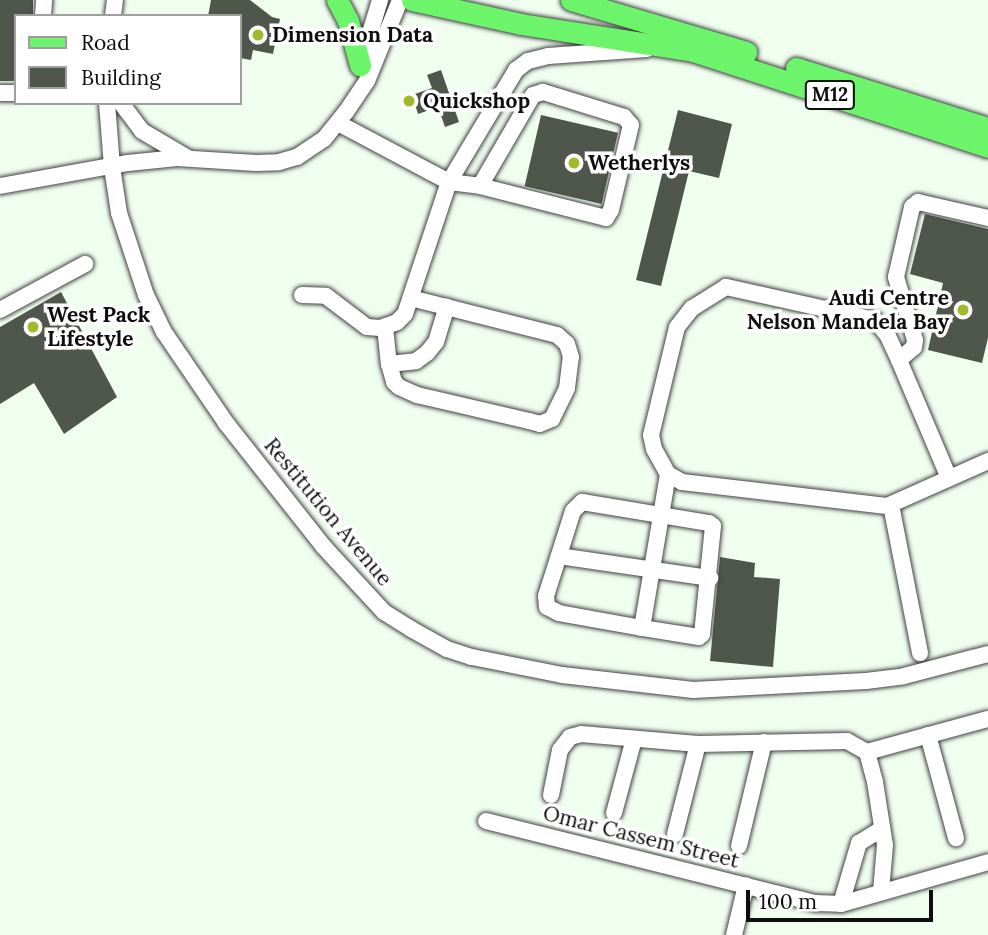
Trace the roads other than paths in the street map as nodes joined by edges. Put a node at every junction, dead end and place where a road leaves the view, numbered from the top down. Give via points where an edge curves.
1 (337, 0) edge
2 (380, 0) edge
3 (401, 0) edge
4 (412, 0) edge
5 (571, 0) edge
6 (670, 47) junction
7 (360, 65) junction
8 (107, 105) edge
9 (122, 105) edge
10 (342, 118) junction
11 (988, 128) edge
12 (988, 147) edge
13 (190, 159) junction
14 (112, 167) junction
15 (449, 182) junction
16 (0, 186) edge
17 (480, 186) junction
18 (988, 218) edge
19 (85, 264) dead end
20 (302, 295) dead end
21 (411, 298) junction
22 (447, 307) junction
23 (0, 310) edge
24 (385, 327) junction
25 (900, 360) junction
26 (389, 364) junction
27 (988, 461) edge
28 (668, 474) junction
29 (950, 478) junction
30 (891, 505) junction
31 (661, 515) junction
32 (559, 556) junction
33 (653, 569) junction
34 (709, 578) junction
35 (642, 628) junction
36 (920, 653) dead end
37 (988, 654) edge
38 (988, 720) edge
39 (928, 735) junction
40 (634, 739) junction
41 (764, 743) junction
42 (698, 744) junction
43 (867, 752) junction
44 (551, 795) dead end
45 (614, 813) dead end
46 (486, 821) dead end
47 (881, 829) junction
48 (675, 834) dead end
49 (956, 838) dead end
50 (739, 846) dead end
51 (988, 862) edge
52 (746, 885) junction
53 (881, 892) junction
54 (841, 904) junction
55 (734, 935) edge

1 - 7 main road
2 - 7 street
3 - 10 street via 366,81
4 - 6 main road, M12 via 532,26
5 - 11 main road, M12
6 - 12 main road, M12 via 740,64
6 - 15 street via 548,56 521,65
7 - 10 street
8 - 14 street, Restitution Avenue
9 - 13 street via 142,131
10 - 13 street via 314,146 279,162
10 - 15 street
13 - 14 street
14 - 16 street
14 - 37 street, Restitution Avenue via 119,213 146,295 191,375 354,582 384,612 411,629 472,657 562,675 692,690 866,681
15 - 17 street
15 - 21 street
17 - 17 street via 606,218 631,125 624,117 543,92 533,95
18 - 25 street via 918,202 912,206 896,277 915,340
19 - 23 street
20 - 24 street via 322,294 367,327
21 - 22 street
21 - 24 street via 401,319
22 - 26 street via 428,353 416,361
22 - 26 street via 557,335 567,344 571,357 567,388 552,419 540,424 417,395 394,382
24 - 26 street
25 - 28 street via 882,327 866,316 736,288 718,292 692,308 677,327 651,435
25 - 29 street
27 - 29 street
28 - 30 street via 692,485
28 - 31 street
29 - 30 street
30 - 36 street
31 - 32 street via 582,502 573,511
31 - 33 street
31 - 34 street via 713,526
32 - 33 street
32 - 35 street via 546,596 548,607
33 - 34 street
33 - 35 street
34 - 35 street via 702,635
38 - 39 street
39 - 43 street
39 - 49 street
40 - 42 street
40 - 44 street via 600,733 570,737 560,750
40 - 45 street
41 - 42 street
41 - 43 street via 847,741
41 - 50 street
42 - 48 street
43 - 47 street
46 - 52 street, Omar Cassem Street
47 - 53 street via 885,845
47 - 54 street via 859,843
51 - 53 street, Omar Cassem Street
52 - 54 street, Omar Cassem Street via 816,903
52 - 55 street
53 - 54 street, Omar Cassem Street

